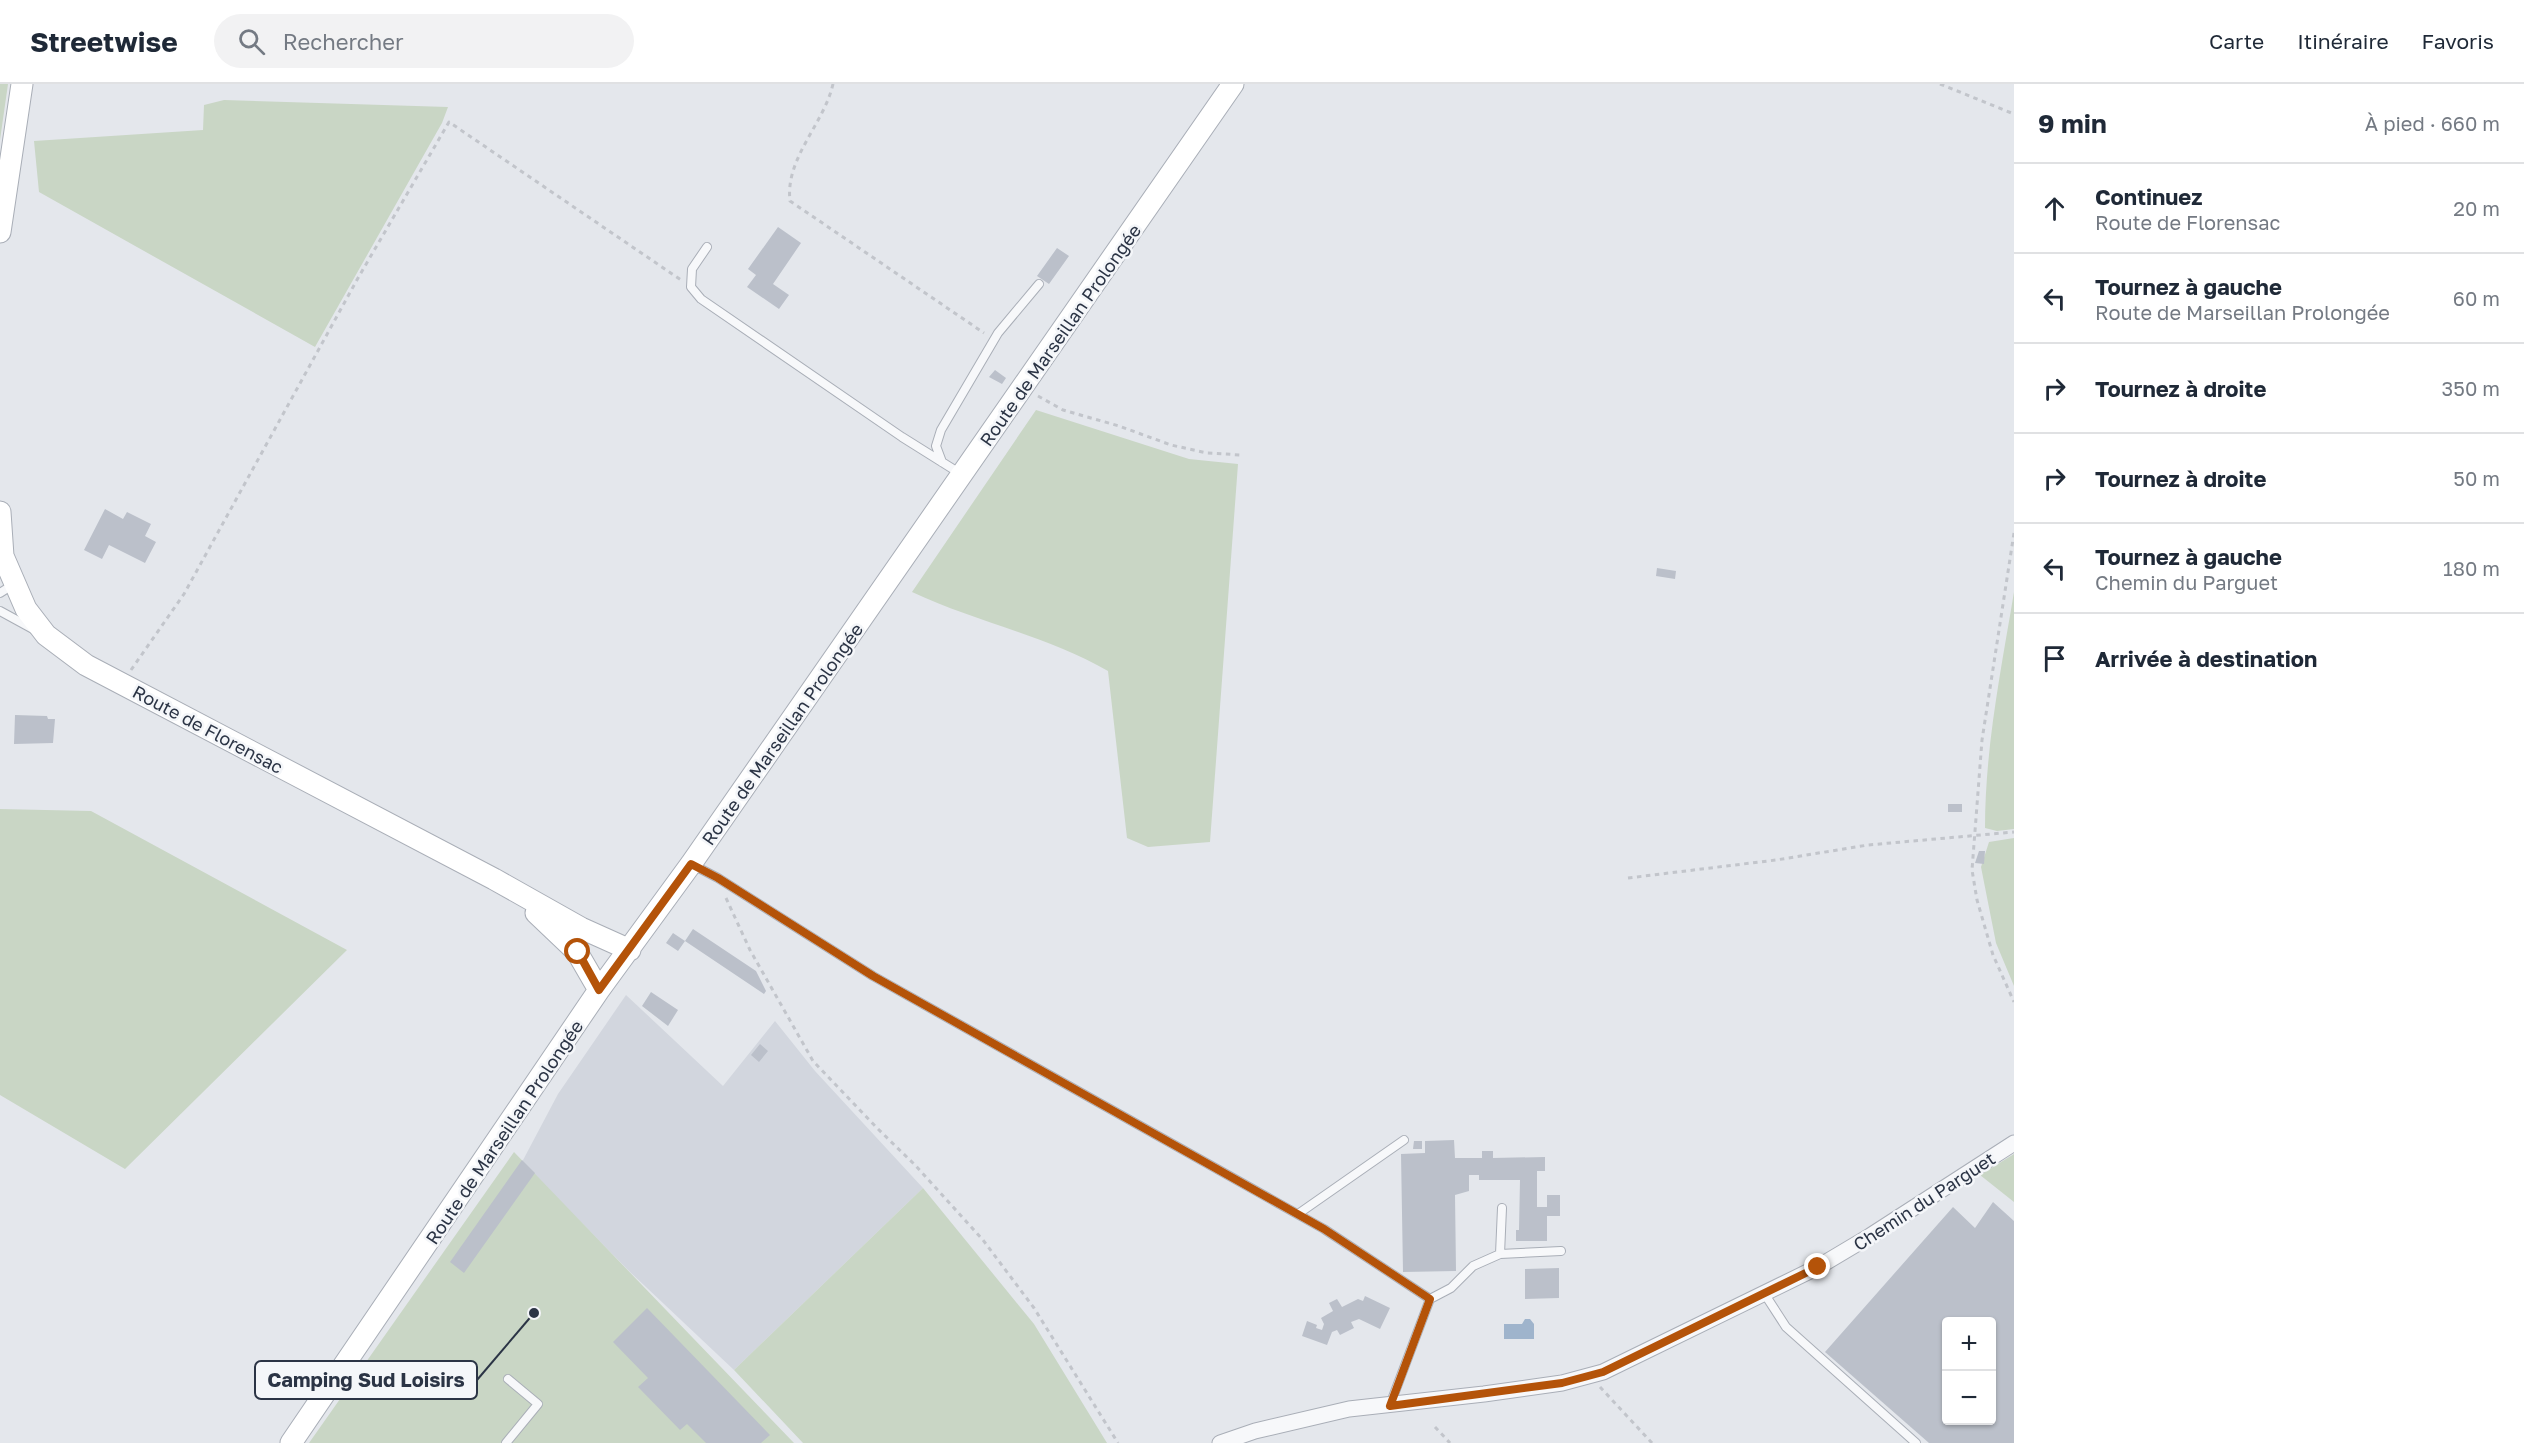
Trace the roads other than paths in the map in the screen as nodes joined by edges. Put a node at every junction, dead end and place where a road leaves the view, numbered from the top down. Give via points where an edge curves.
1 (22, 84) edge
2 (1233, 84) edge
3 (0, 232) edge
4 (707, 247) dead end
5 (1039, 284) dead end
6 (942, 462) junction
7 (963, 475) junction
8 (0, 512) edge
9 (2, 555) edge
10 (7, 589) edge
11 (0, 611) edge
12 (46, 635) junction
13 (691, 864) junction
14 (494, 879) junction
15 (630, 950) junction
16 (599, 990) junction
17 (1404, 1140) dead end
18 (2014, 1143) edge
19 (1502, 1208) dead end
20 (1298, 1214) junction
21 (1561, 1251) dead end
22 (1500, 1254) junction
23 (1764, 1293) junction
24 (1430, 1299) junction
25 (508, 1379) dead end
26 (1390, 1406) junction
27 (291, 1443) edge
28 (506, 1443) edge
29 (1220, 1443) edge
30 (1916, 1443) edge

1 - 3 main road
2 - 7 main road, Route de Marseillan Prolongée
4 - 6 lane via 692,269 691,286 701,299
5 - 6 lane via 998,333 941,430 936,446
6 - 7 lane
7 - 13 main road, Route de Marseillan Prolongée
8 - 9 main road, Route de Florensac
9 - 10 main road, Route de Florensac
10 - 12 main road, Route de Florensac
11 - 12 lane
12 - 14 main road, Route de Florensac via 86,665
13 - 15 main road, Route de Marseillan Prolongée
13 - 20 lane via 873,976
14 - 15 main road, Route de Florensac via 581,928
14 - 16 main road, Route de Florensac via 524,901 578,952
15 - 16 main road, Route de Marseillan Prolongée
16 - 27 main road, Route de Marseillan Prolongée
17 - 20 lane
18 - 23 street, Chemin du Parguet via 1870,1236
19 - 22 lane
20 - 24 lane
21 - 22 lane
22 - 24 lane via 1473,1266 1451,1288
23 - 26 street, Chemin du Parguet via 1590,1376
23 - 30 lane via 1786,1327
24 - 26 lane
25 - 28 lane via 538,1404
26 - 29 street, Chemin du Parguet via 1338,1412

